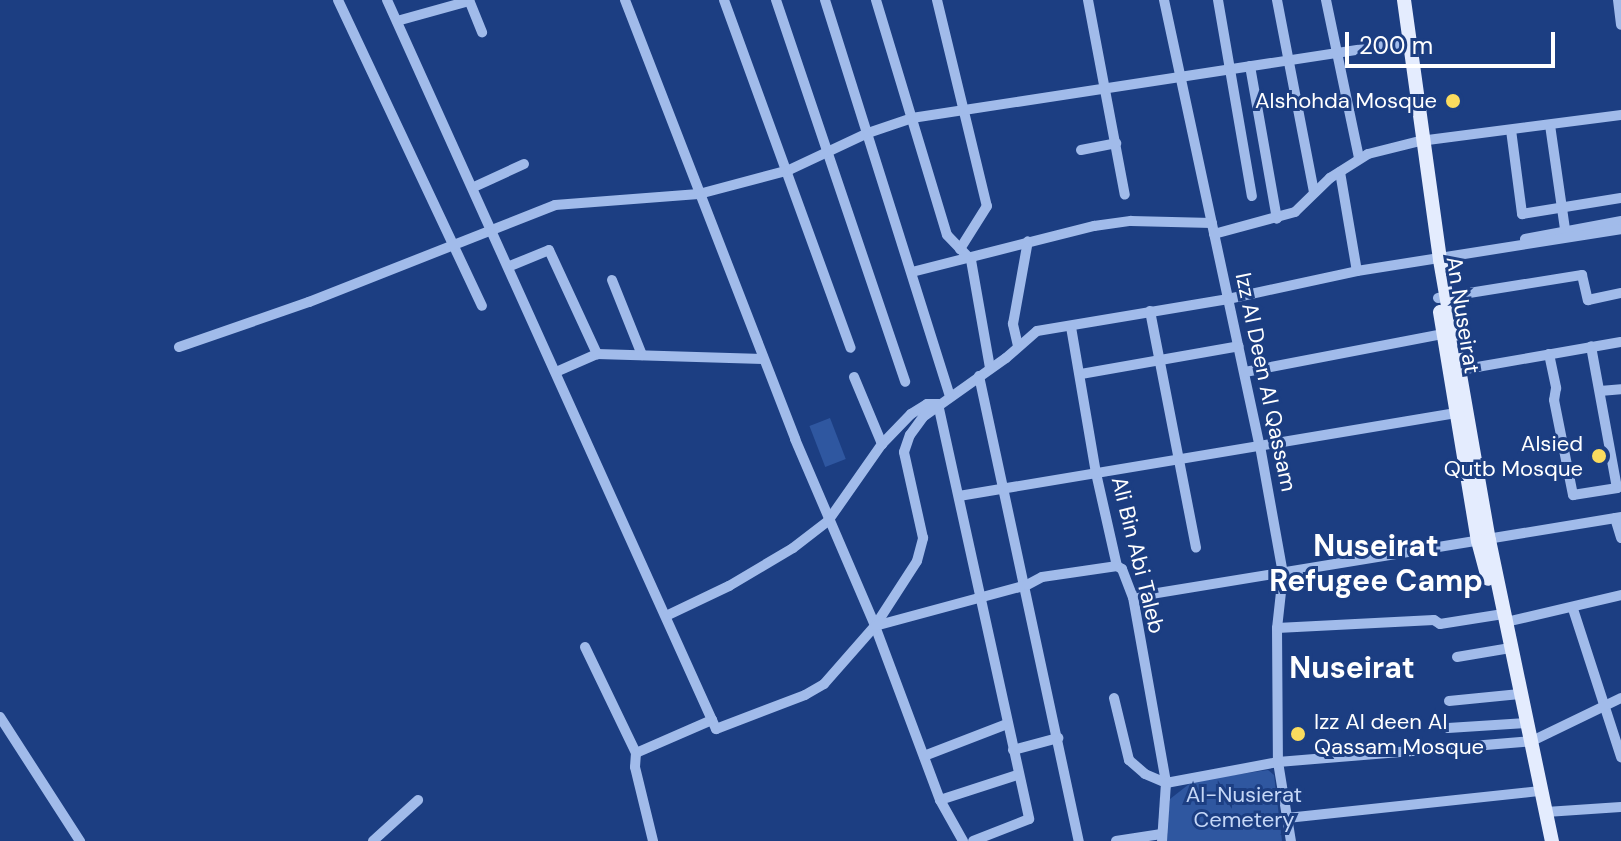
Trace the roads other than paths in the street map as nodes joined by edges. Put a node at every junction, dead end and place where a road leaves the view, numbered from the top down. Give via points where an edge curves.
1 (338, 0) edge
2 (387, 0) edge
3 (469, 0) edge
4 (625, 0) edge
5 (724, 0) edge
6 (776, 0) edge
7 (825, 0) edge
8 (876, 0) edge
9 (937, 0) edge
10 (1088, 0) edge
11 (1164, 0) edge
12 (1218, 0) edge
13 (1278, 0) edge
14 (1326, 0) edge
15 (1397, 0) edge
16 (1404, 0) edge
17 (1618, 0) edge
18 (1621, 18) edge
19 (397, 21) junction
20 (1621, 25) edge
21 (482, 32) dead end
22 (1404, 43) junction
23 (1337, 51) junction
24 (1287, 61) junction
25 (1250, 66) junction
26 (1228, 69) junction
27 (1181, 78) junction
28 (1105, 88) junction
29 (964, 111) junction
30 (1621, 115) edge
31 (912, 118) junction
32 (1550, 125) junction
33 (1511, 130) junction
34 (868, 133) junction
35 (1423, 141) junction
36 (1116, 143) junction
37 (1081, 150) dead end
38 (828, 151) junction
39 (1359, 158) junction
40 (524, 164) dead end
41 (789, 170) junction
42 (1340, 172) junction
43 (474, 187) junction
44 (1314, 192) junction
45 (699, 194) junction
46 (1125, 195) dead end
47 (1252, 196) dead end
48 (1621, 198) edge
49 (1562, 207) junction
50 (1277, 219) junction
51 (1621, 221) edge
52 (1213, 229) junction
53 (1621, 229) edge
54 (493, 230) junction
55 (1566, 235) junction
56 (1028, 241) junction
57 (454, 246) junction
58 (960, 249) junction
59 (1437, 257) junction
60 (971, 260) junction
61 (510, 266) junction
62 (1357, 271) junction
63 (912, 272) junction
64 (612, 280) dead end
65 (1621, 293) edge
66 (1442, 298) junction
67 (1228, 299) junction
68 (482, 306) dead end
69 (1150, 311) junction
70 (1071, 327) junction
71 (1448, 333) junction
72 (1621, 342) edge
73 (1018, 346) junction
74 (1239, 346) junction
75 (1591, 346) junction
76 (179, 347) dead end
77 (851, 348) dead end
78 (597, 354) junction
79 (1549, 354) junction
80 (642, 355) junction
81 (763, 359) junction
82 (1159, 359) junction
83 (990, 368) junction
84 (1460, 370) junction
85 (556, 372) junction
86 (1245, 372) junction
87 (1081, 374) junction
88 (979, 376) junction
89 (854, 377) dead end
90 (905, 382) dead end
91 (1621, 389) edge
92 (1600, 391) junction
93 (950, 396) junction
94 (938, 404) junction
95 (1462, 412) junction
96 (882, 444) junction
97 (1260, 446) junction
98 (1178, 459) junction
99 (1617, 467) edge
100 (1096, 473) junction
101 (1001, 487) junction
102 (959, 496) junction
103 (1618, 518) edge
104 (828, 521) junction
105 (1621, 538) edge
106 (1483, 541) junction
107 (1196, 548) dead end
108 (1117, 566) junction
109 (1283, 574) junction
110 (1027, 585) junction
111 (1621, 595) edge
112 (1133, 597) junction
113 (980, 598) junction
114 (1573, 609) junction
115 (666, 616) junction
116 (1503, 621) junction
117 (875, 626) junction
118 (1277, 628) junction
119 (585, 647) dead end
120 (1510, 648) junction
121 (1457, 657) dead end
122 (1520, 694) junction
123 (1114, 698) dead end
124 (1621, 698) edge
125 (1449, 701) dead end
126 (1603, 704) junction
127 (0, 717) edge
128 (712, 720) junction
129 (1528, 723) junction
130 (1007, 724) junction
131 (1448, 728) dead end
132 (1058, 738) junction
133 (1532, 741) junction
134 (1013, 750) junction
135 (636, 753) junction
136 (924, 756) junction
137 (1621, 757) edge
138 (1278, 762) junction
139 (1017, 775) junction
140 (1166, 783) junction
141 (1541, 791) junction
142 (418, 800) dead end
143 (940, 800) junction
144 (1621, 807) edge
145 (1546, 812) junction
146 (1287, 818) junction
147 (1162, 837) edge
148 (80, 841) edge
149 (373, 841) edge
150 (653, 841) edge
151 (963, 841) edge
152 (973, 841) edge
153 (1079, 841) edge
154 (1116, 841) edge
155 (1291, 841) edge
156 (1552, 841) edge

1 - 57 street
2 - 19 street
3 - 19 street
3 - 21 street
4 - 45 street
5 - 41 street
6 - 38 street
7 - 34 street
8 - 31 street
9 - 29 street
10 - 28 street
11 - 27 street, Izz Al Deen Al Qassam
12 - 26 street
13 - 24 street
14 - 23 street
15 - 22 main road, An Nuseirat
16 - 35 main road, An Nuseirat
17 - 18 street
18 - 20 street
19 - 43 street
22 - 23 street
22 - 35 main road, An Nuseirat
23 - 24 street
23 - 39 street
24 - 25 street
24 - 44 street
25 - 26 street
25 - 50 street
26 - 27 street
26 - 47 street
27 - 28 street
27 - 52 street, Izz Al Deen Al Qassam
28 - 29 street
28 - 36 street
29 - 31 street
29 - 58 street via 987,206
30 - 32 street
31 - 34 street
31 - 58 street via 947,235
32 - 33 street
32 - 49 street
33 - 35 street
33 - 49 street via 1522,214
34 - 38 street
34 - 63 street
35 - 39 street
35 - 59 main road, An Nuseirat
36 - 37 street
36 - 46 street
38 - 41 street
38 - 90 street
39 - 42 street
40 - 43 street
41 - 45 street
41 - 77 street
42 - 44 street
42 - 62 street
43 - 54 street
44 - 50 street via 1295,212
45 - 54 street via 555,205
45 - 81 street
48 - 49 street
49 - 55 street
50 - 52 street
51 - 55 street
52 - 56 street via 1131,221
52 - 67 street, Izz Al Deen Al Qassam
53 - 55 street
54 - 57 street
54 - 61 street
55 - 59 street
56 - 60 street
56 - 73 street via 1015,311
57 - 68 street
57 - 76 street
58 - 60 street
59 - 62 street
59 - 66 main road, An Nuseirat
60 - 63 street
60 - 83 street
61 - 78 street via 549,250
61 - 85 street
62 - 67 street
63 - 93 street
64 - 80 street
65 - 66 street via 1588,300 1582,275
66 - 71 main road, An Nuseirat
67 - 69 street
67 - 74 street, Izz Al Deen Al Qassam
69 - 70 street
69 - 82 street
70 - 73 street via 1037,331
70 - 87 street, Ali Bin Abi Taleb
71 - 84 main road, An Nuseirat
71 - 86 street
71 - 95 main road, An Nuseirat
72 - 75 street
73 - 83 street
74 - 82 street
74 - 86 street, Izz Al Deen Al Qassam
75 - 79 street
75 - 92 street
78 - 80 street
78 - 85 street
79 - 84 street
79 - 99 street via 1573,495 1617,488
80 - 81 street
81 - 104 street
82 - 87 street
82 - 98 street
83 - 88 street
84 - 95 main road, An Nuseirat
85 - 115 street
86 - 97 street, Izz Al Deen Al Qassam
87 - 100 street, Ali Bin Abi Taleb
88 - 93 street
88 - 101 street
89 - 96 street
91 - 92 street
92 - 99 street
93 - 94 street
94 - 96 street via 911,414
94 - 102 street
94 - 117 street via 923,417 904,452 923,538 917,561
95 - 97 street
95 - 106 main road, An Nuseirat
96 - 104 street
97 - 98 street
97 - 109 street, Izz Al Deen Al Qassam
98 - 100 street
98 - 107 street
100 - 101 street
100 - 108 street, Ali Bin Abi Taleb
101 - 102 street
101 - 110 street
102 - 113 street
103 - 105 street
103 - 106 street
104 - 115 street via 729,586
104 - 117 street
106 - 109 street
106 - 116 main road, An Nuseirat
108 - 110 street via 1042,577
108 - 112 street, Ali Bin Abi Taleb
109 - 112 street
109 - 118 street, Izz Al Deen Al Qassam
110 - 113 street
110 - 132 street
111 - 114 street
112 - 140 street, Ali Bin Abi Taleb
113 - 117 street
113 - 130 street
114 - 116 street
114 - 126 street
115 - 128 street
116 - 118 street
116 - 120 main road, An Nuseirat
117 - 128 street via 824,684 805,695 717,729
117 - 136 street
118 - 138 street, Izz Al Deen Al Qassam
119 - 135 street
120 - 121 street
120 - 122 main road, An Nuseirat
122 - 125 street
122 - 129 main road, An Nuseirat
123 - 140 street via 1129,760
124 - 126 street
126 - 133 street
126 - 137 street
127 - 148 street
128 - 135 street
129 - 131 street
129 - 133 main road, An Nuseirat
130 - 134 street
130 - 136 street
132 - 134 street
132 - 153 street
133 - 138 street
133 - 141 main road, An Nuseirat
134 - 139 street
135 - 150 street
136 - 143 street
138 - 140 street
138 - 146 street, Izz Al Deen Al Qassam
139 - 143 street
139 - 152 street via 1029,819
140 - 147 street, Ali Bin Abi Taleb
141 - 145 main road, An Nuseirat
141 - 146 street
142 - 149 street
143 - 151 street
144 - 145 street
145 - 156 main road, An Nuseirat
146 - 155 street, Izz Al Deen Al Qassam
147 - 154 street

